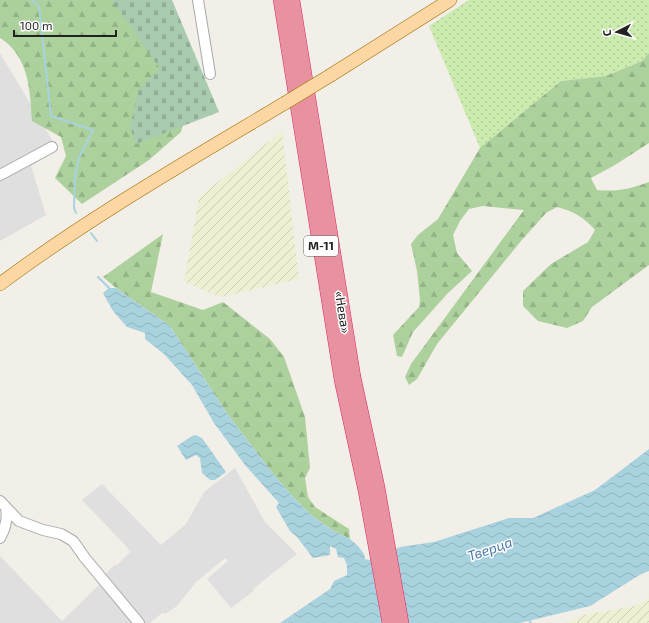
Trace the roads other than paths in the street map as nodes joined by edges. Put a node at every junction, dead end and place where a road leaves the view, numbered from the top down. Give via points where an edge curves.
1 (198, 0) edge
2 (280, 0) edge
3 (292, 0) edge
4 (450, 0) edge
5 (210, 74) dead end
6 (52, 147) dead end
7 (0, 175) edge
8 (0, 284) edge
9 (371, 489) junction
10 (3, 504) edge
11 (0, 538) edge
12 (139, 623) edge
13 (390, 623) edge
14 (402, 623) edge

1 - 5 street
2 - 9 highway, «Нева» / М-11 via 342,380
3 - 9 highway, «Нева» / М-11
4 - 8 main road, bridge via 126,198 33,259
6 - 7 street
9 - 13 highway, «Нева» / М-11
9 - 14 highway, «Нева» / М-11
10 - 11 street via 7,512
10 - 12 street via 19,521 61,534 73,541

